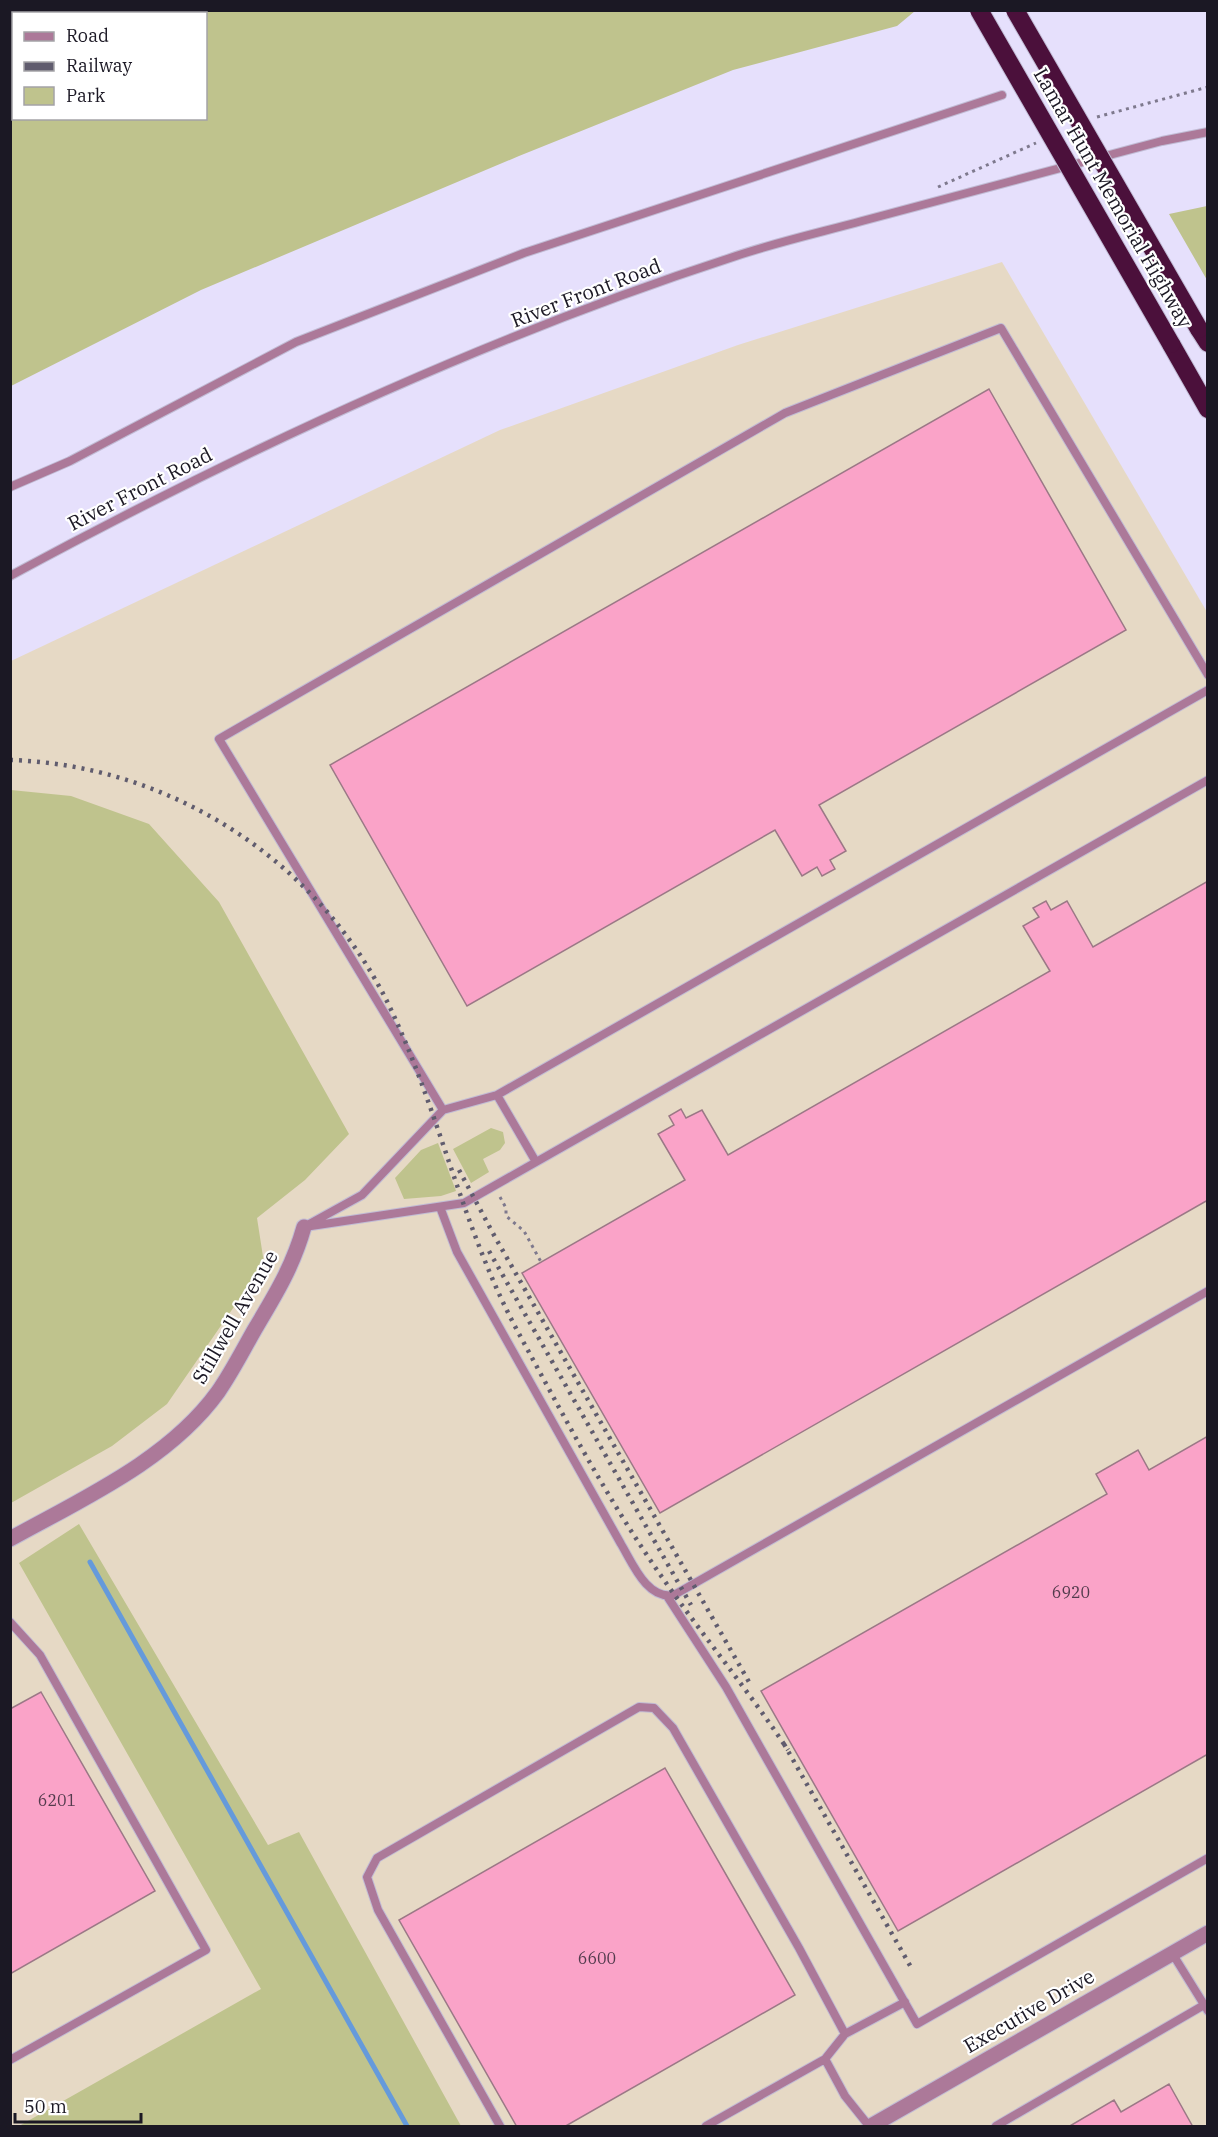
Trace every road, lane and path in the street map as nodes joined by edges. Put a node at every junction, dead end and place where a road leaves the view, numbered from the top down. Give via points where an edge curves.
1 (979, 10) edge
2 (1015, 10) edge
3 (1002, 95) dead end
4 (1208, 132) edge
5 (1203, 336) edge
6 (1208, 409) edge
7 (10, 487) edge
8 (10, 576) edge
9 (1208, 675) edge
10 (1208, 690) edge
11 (1208, 780) edge
12 (497, 1095) junction
13 (443, 1110) junction
14 (536, 1162) junction
15 (494, 1186) junction
16 (440, 1207) junction
17 (304, 1227) junction
18 (541, 1262) dead end
19 (1208, 1291) edge
20 (10, 1539) edge
21 (666, 1596) junction
22 (10, 1622) edge
23 (1208, 1858) edge
24 (1208, 1933) edge
25 (1172, 1953) junction
26 (905, 2002) junction
27 (1206, 2008) edge
28 (845, 2034) junction
29 (825, 2059) junction
30 (10, 2060) edge
31 (500, 2127) edge
32 (706, 2127) edge
33 (870, 2127) edge
34 (996, 2127) edge

1 - 6 highway, Lamar Hunt Memorial Highway, bridge
2 - 5 highway, Lamar Hunt Memorial Highway, bridge
3 - 7 lane via 524,253 296,342 70,460
4 - 8 lane, River Front Road via 732,257 592,307 454,361 256,449
9 - 13 lane via 1000,328 784,413 219,739
10 - 12 lane
11 - 14 lane
12 - 13 lane
12 - 14 lane
13 - 17 lane via 362,1195
14 - 15 lane
15 - 16 lane via 464,1203
15 - 18 path via 507,1208 506,1216 524,1231
16 - 17 lane
16 - 21 lane via 457,1252 621,1544 651,1589
17 - 20 street, Stillwell Avenue via 295,1261 279,1289 218,1392 190,1423 162,1448 110,1482
19 - 21 lane
21 - 26 lane via 726,1688
22 - 30 lane via 40,1655 206,1950
23 - 26 lane via 917,2024
24 - 25 street, Executive Drive
25 - 27 lane
25 - 33 street, Executive Drive
26 - 28 lane
27 - 34 lane
28 - 29 lane
28 - 31 lane via 673,1728 654,1708 639,1707 377,1858 367,1876 378,1910
29 - 32 lane
29 - 33 lane via 845,2096

